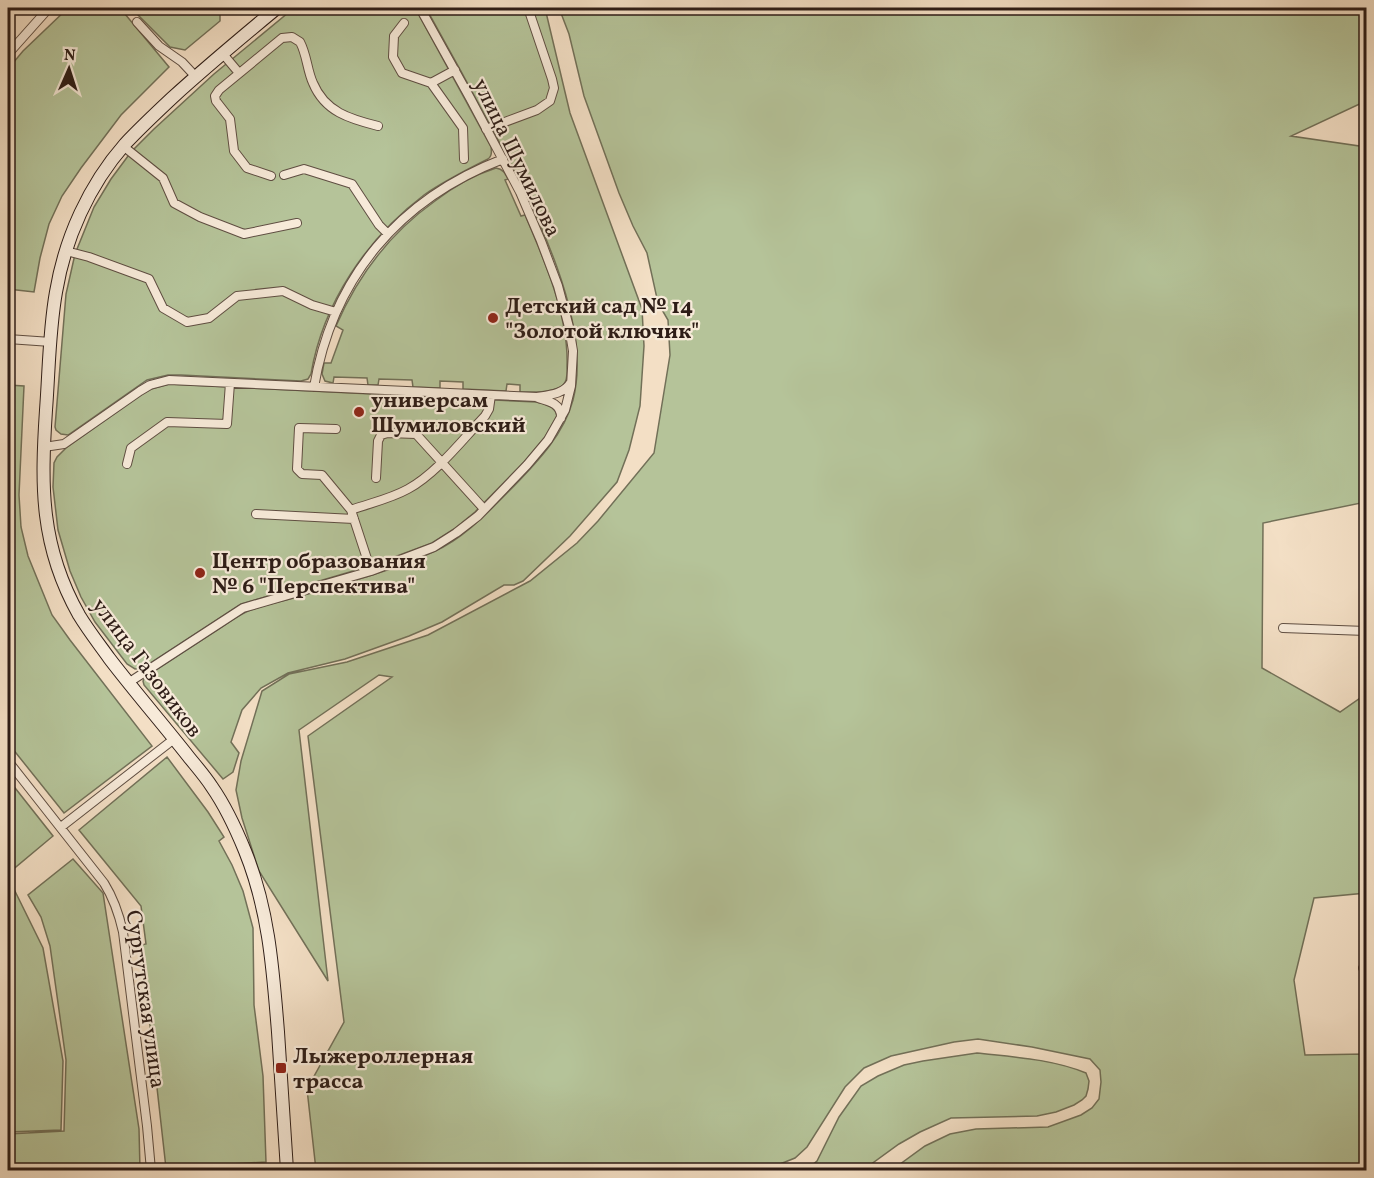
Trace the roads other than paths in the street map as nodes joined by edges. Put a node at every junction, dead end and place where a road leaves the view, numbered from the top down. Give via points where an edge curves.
1 (50, 8) edge
2 (277, 8) edge
3 (420, 8) edge
4 (528, 8) edge
5 (137, 22) dead end
6 (404, 23) dead end
7 (8, 54) edge
8 (223, 54) junction
9 (455, 70) junction
10 (239, 73) junction
11 (196, 77) junction
12 (431, 83) junction
13 (378, 126) dead end
14 (486, 129) junction
15 (123, 146) junction
16 (464, 159) dead end
17 (503, 159) junction
18 (284, 175) dead end
19 (271, 176) dead end
20 (297, 223) dead end
21 (387, 234) junction
22 (66, 251) junction
23 (336, 312) junction
24 (8, 339) edge
25 (51, 342) junction
26 (572, 377) junction
27 (230, 383) junction
28 (314, 387) junction
29 (557, 393) junction
30 (491, 395) junction
31 (537, 398) junction
32 (568, 400) junction
33 (556, 404) junction
34 (561, 418) junction
35 (336, 429) dead end
36 (44, 447) junction
37 (442, 461) junction
38 (127, 464) dead end
39 (376, 478) dead end
40 (484, 509) junction
41 (256, 514) dead end
42 (352, 514) junction
43 (371, 571) junction
44 (1283, 628) dead end
45 (1366, 631) edge
46 (128, 683) junction
47 (174, 739) junction
48 (8, 761) edge
49 (61, 827) junction
50 (151, 1170) edge
51 (287, 1170) edge

1 - 7 street
2 - 8 street, улица Газовиков
3 - 9 street, улица Шумилова
4 - 14 street via 552,79 550,101 537,110
5 - 11 street
6 - 12 street via 394,36 393,57 402,73
8 - 10 street
8 - 11 street, улица Газовиков
9 - 12 street
9 - 14 street, улица Шумилова
10 - 13 street via 279,39 295,38 302,45 313,84 328,106 348,118
10 - 19 street via 217,92 216,99 230,119 234,151 247,168
11 - 15 street, улица Газовиков
12 - 16 street via 463,128
14 - 17 street, улица Шумилова
15 - 20 street via 163,178 174,203 200,217 244,234
15 - 22 street, улица Газовиков via 86,202
17 - 21 street via 442,189
17 - 26 street, улица Шумилова via 558,286 573,351
18 - 21 street via 304,169 352,184
21 - 23 street via 357,273
22 - 23 street via 149,279 163,308 187,322 209,318 237,296 283,291
22 - 25 street, улица Газовиков via 56,292
23 - 28 street
24 - 25 street
25 - 36 street, улица Газовиков
26 - 29 street via 567,388
26 - 32 street, улица Шумилова
27 - 28 street
27 - 36 street via 159,382 64,444
27 - 38 street via 228,424 167,422 131,448
28 - 30 street
29 - 31 street
29 - 32 street
30 - 31 street
30 - 37 street via 485,416
31 - 33 street
32 - 33 street
32 - 34 street, улица Шумилова
33 - 34 street
34 - 40 street, улица Шумилова via 527,465
35 - 42 street via 299,428 297,470 322,475
36 - 46 street, улица Газовиков via 46,517 60,574 89,631
37 - 39 street via 416,434 384,433 378,438
37 - 40 street
37 - 42 street via 407,490
40 - 43 street, улица Шумилова via 434,547
41 - 42 street
42 - 43 street
43 - 46 street, улица Шумилова via 243,608
44 - 45 street
46 - 47 street, улица Газовиков
47 - 49 street
47 - 51 street, улица Газовиков via 222,802 259,892 273,968
48 - 49 street, Сургутская улица
49 - 50 street, Сургутская улица via 104,883 120,914

